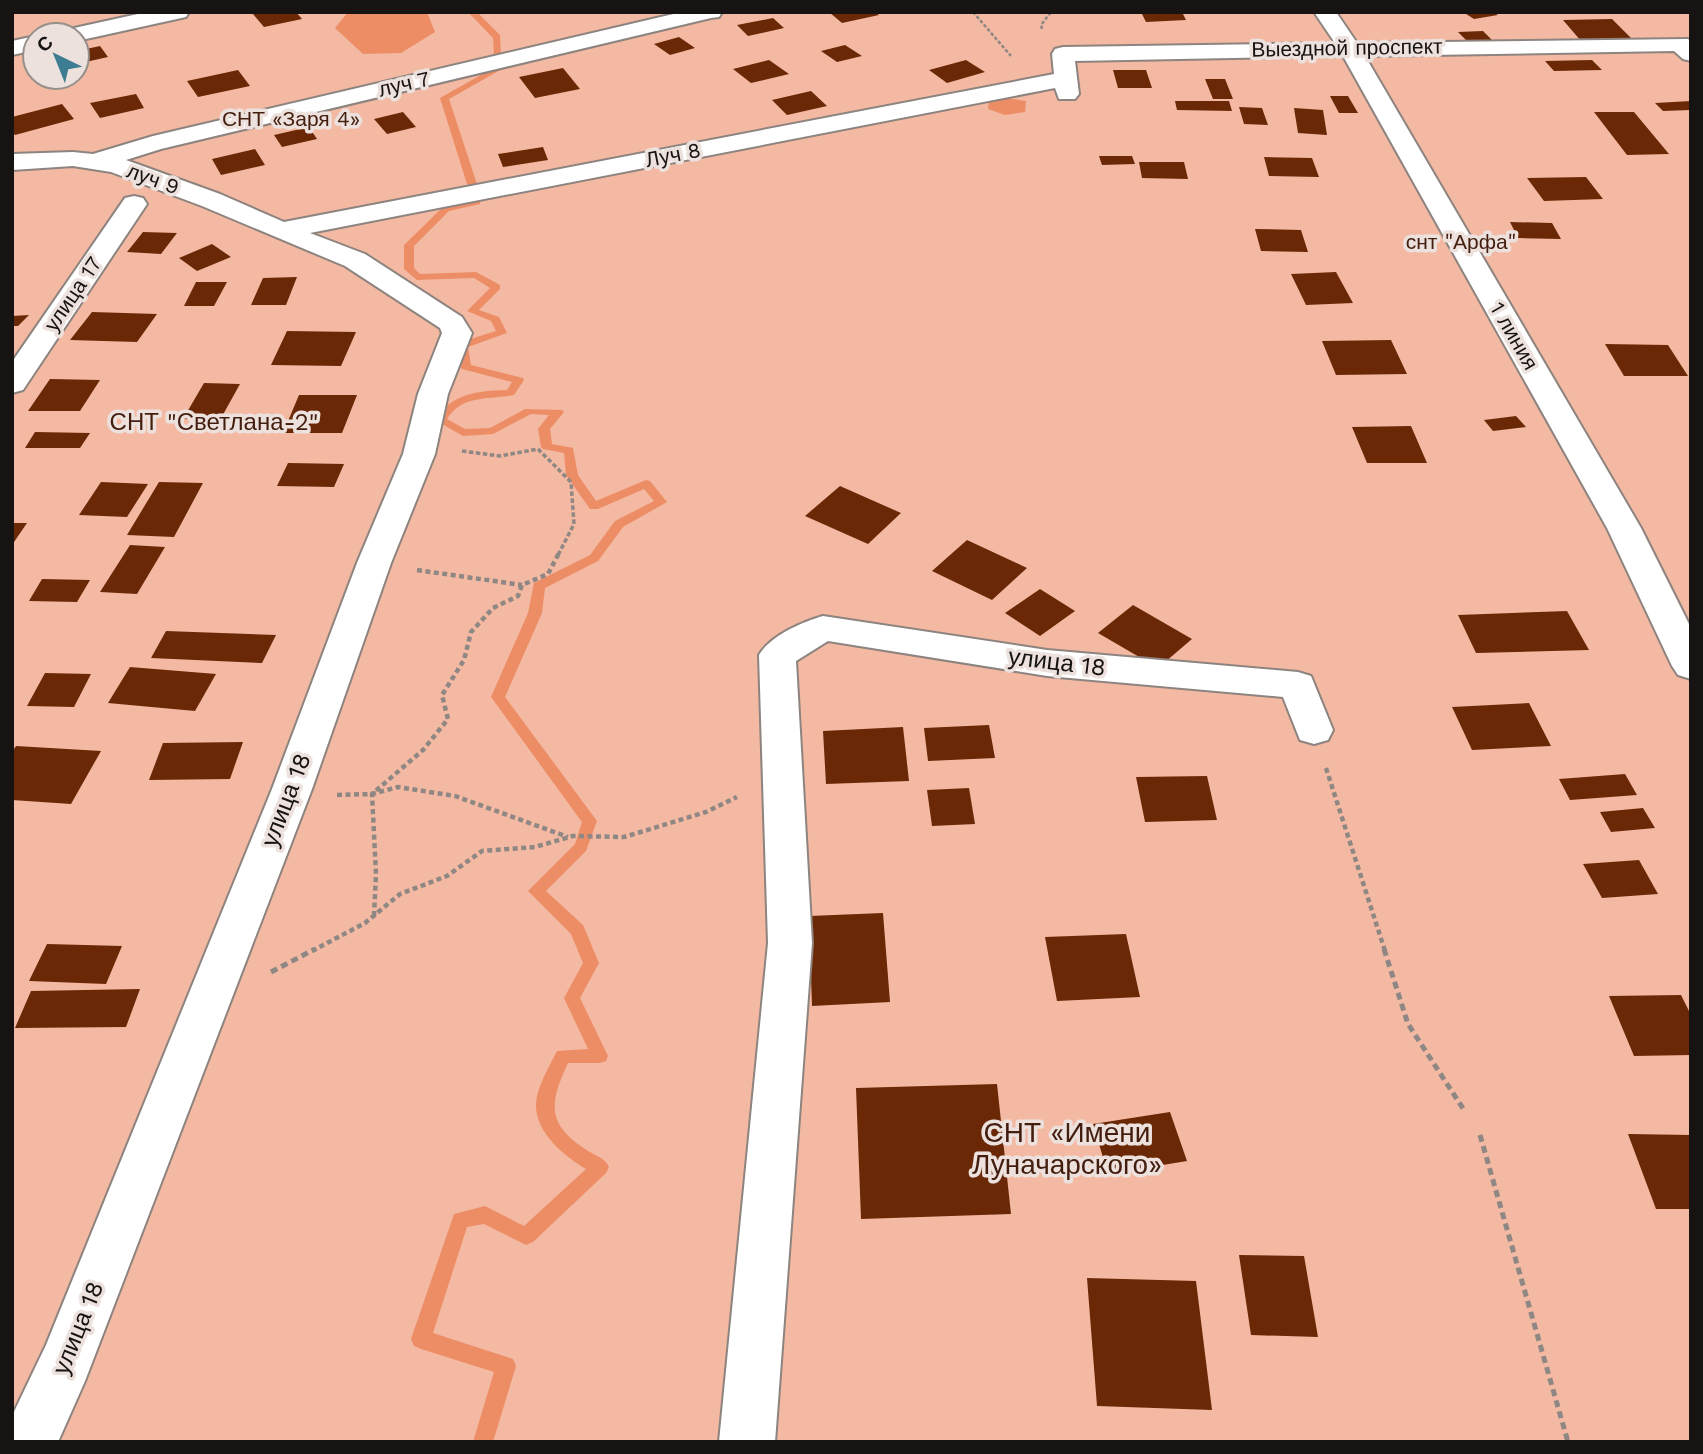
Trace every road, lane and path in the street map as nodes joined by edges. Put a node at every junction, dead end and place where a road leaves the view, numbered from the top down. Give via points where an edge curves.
1 (178, 12) edge
2 (711, 12) edge
3 (973, 12) edge
4 (1325, 12) edge
5 (91, 31) edge
6 (1349, 47) junction
7 (1685, 49) edge
8 (1030, 87) junction
9 (1067, 91) joint
10 (98, 161) junction
11 (12, 162) edge
12 (134, 204) dead end
13 (286, 234) junction
14 (12, 384) edge
15 (422, 446) junction
16 (374, 563) junction
17 (522, 585) junction
18 (1691, 666) edge
19 (1314, 730) joint
20 (782, 771) junction
21 (289, 794) junction
22 (372, 794) junction
23 (569, 837) junction
24 (374, 916) junction
25 (211, 989) junction
26 (1464, 1110) dead end
27 (1479, 1135) dead end
28 (29, 1442) edge
29 (747, 1442) edge
30 (1568, 1442) edge

1 - 5 street
2 - 10 street, луч 7 via 152,143
3 - 8 path via 1032,77
4 - 6 street, 1 линия
6 - 7 street, Выездной проспект
6 - 9 street, Выездной проспект via 1063,54
6 - 18 street, 1 линия via 1624,528
8 - 9 street, Луч 8
8 - 13 street, Луч 8
10 - 11 street, луч 9
10 - 13 street, луч 9 via 211,200
12 - 14 street, улица 17
13 - 15 street, улица 18 via 355,260 452,323 457,332 433,394
15 - 16 street, улица 18
15 - 17 path via 500,456 538,449 571,482 574,524 548,574
16 - 17 path via 443,577
16 - 21 street, улица 18
17 - 22 path via 518,596 493,608 471,632 464,660 442,695 448,719 444,725
19 - 20 street, улица 18 via 1298,685 1047,663 823,628 777,655
19 - 26 path via 1408,1024
20 - 23 path via 706,812 624,837
20 - 29 street via 790,943
21 - 22 path
21 - 25 street, улица 18
22 - 23 path via 398,787 455,796
22 - 24 path
23 - 24 path via 535,847 482,851 447,876 400,894
24 - 25 path via 288,965 225,990
25 - 28 street, улица 18 via 66,1362
27 - 30 path

